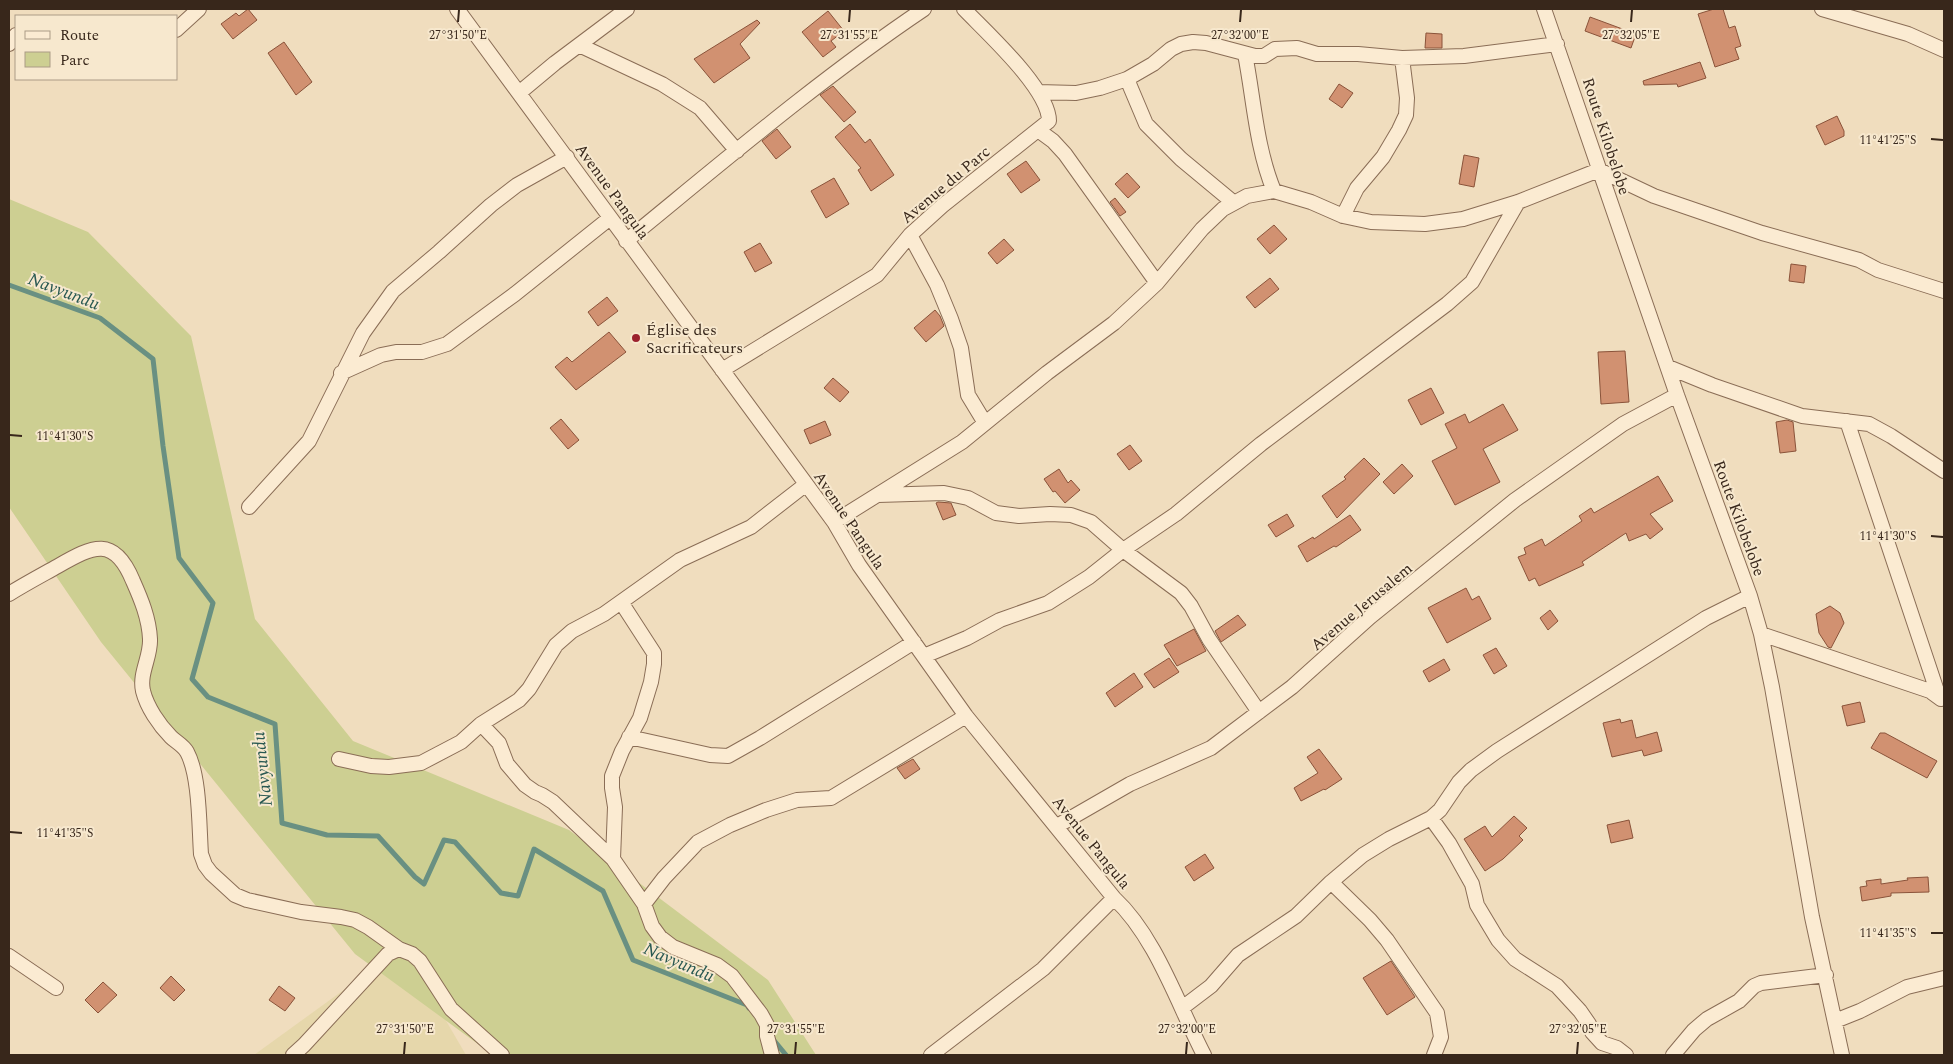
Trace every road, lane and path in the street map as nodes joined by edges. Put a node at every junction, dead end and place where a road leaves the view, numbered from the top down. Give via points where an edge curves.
1 (199, 9) edge
2 (457, 9) edge
3 (627, 9) edge
4 (924, 9) edge
5 (964, 9) edge
6 (1544, 9) edge
7 (1822, 9) edge
8 (178, 28) edge
9 (1557, 44) junction
10 (579, 45) junction
11 (1944, 50) edge
12 (1244, 54) junction
13 (1402, 58) junction
14 (1127, 79) junction
15 (1038, 92) junction
16 (518, 93) junction
17 (1038, 130) junction
18 (737, 151) junction
19 (567, 157) junction
20 (1599, 170) junction
21 (1274, 191) junction
22 (1518, 202) junction
23 (1234, 203) junction
24 (1343, 216) junction
25 (610, 218) junction
26 (910, 235) junction
27 (626, 241) junction
28 (1156, 283) junction
29 (1944, 291) edge
30 (1668, 367) junction
31 (722, 370) junction
32 (341, 373) junction
33 (1677, 395) junction
34 (1846, 421) junction
35 (984, 423) junction
36 (1944, 471) edge
37 (805, 486) junction
38 (877, 495) junction
39 (249, 507) dead end
40 (834, 522) junction
41 (1123, 550) junction
42 (9, 594) edge
43 (1750, 596) junction
44 (621, 602) junction
45 (1761, 634) junction
46 (914, 642) junction
47 (924, 656) junction
48 (1942, 699) edge
49 (1259, 712) junction
50 (966, 716) junction
51 (481, 724) junction
52 (629, 737) junction
53 (339, 759) dead end
54 (1431, 818) junction
55 (1057, 826) junction
56 (614, 859) junction
57 (1331, 882) junction
58 (1114, 898) junction
59 (644, 904) junction
60 (399, 949) junction
61 (9, 956) edge
62 (1826, 975) junction
63 (1944, 978) edge
64 (56, 988) dead end
65 (1182, 1008) junction
66 (1835, 1021) junction
67 (293, 1055) edge
68 (502, 1055) edge
69 (772, 1055) edge
70 (930, 1055) edge
71 (1204, 1055) edge
72 (1434, 1055) edge
73 (1626, 1055) edge
74 (1673, 1055) edge
75 (1842, 1055) edge

1 - 8 street
2 - 16 street, Avenue Pangula
3 - 10 street
4 - 18 street via 814,88
5 - 15 street, Avenue du Parc via 1026,74
6 - 9 street, Route Kilobelobe
7 - 11 street via 1908,34
9 - 13 street via 1464,56
9 - 20 street, Route Kilobelobe
10 - 16 street
10 - 18 street via 662,84 700,108
12 - 13 street via 1264,56 1276,50 1297,48 1317,54
12 - 14 street via 1206,43 1181,44
12 - 21 street via 1260,150
13 - 24 street via 1406,115 1383,157 1357,188
14 - 15 street via 1087,92
14 - 23 street via 1146,124 1181,159
15 - 17 street, Avenue du Parc via 1046,105 1049,121
16 - 19 street, Avenue Pangula
17 - 26 street, Avenue du Parc
17 - 28 street via 1065,154
18 - 27 street
19 - 25 street, Avenue Pangula
19 - 32 street via 517,184 393,290
20 - 22 street
20 - 29 street via 1654,196 1762,233 1859,260 1878,270
20 - 30 street, Route Kilobelobe
21 - 23 street via 1247,196
21 - 24 street
22 - 24 street via 1463,219 1425,224 1371,222
22 - 41 street via 1472,282 1460,293 1261,444 1176,514
23 - 28 street via 1202,229
25 - 27 street, Avenue Pangula
25 - 32 street via 447,344 422,352 381,355
26 - 31 street, Avenue du Parc via 877,275
26 - 35 street via 951,319 961,348 968,395
27 - 31 street, Avenue Pangula
28 - 35 street via 1114,324
30 - 33 street, Route Kilobelobe
30 - 34 street via 1802,416
31 - 37 street, Avenue Pangula
32 - 39 street via 309,441
33 - 43 street, Route Kilobelobe
33 - 49 street, Avenue Jerusalem via 1623,424 1515,500
34 - 36 street via 1870,424
34 - 48 street
35 - 38 street via 962,442
37 - 40 street, Avenue Pangula
37 - 44 street via 751,527 680,560
38 - 40 street
38 - 41 street via 944,493 968,498 996,513 1071,515 1091,522
40 - 46 street, Avenue Pangula via 859,566
41 - 47 street via 1048,603 1000,620
41 - 49 street via 1180,593
42 - 60 street via 84,551 102,548 121,558 144,605 150,637 143,691 154,714 186,751 190,761 195,778 201,854 205,865 235,895 301,912 355,920
43 - 45 street, Route Kilobelobe
43 - 54 street via 1706,618 1496,751 1459,782
44 - 51 street via 572,631 556,645 519,700
44 - 52 street via 654,653 651,682 640,718
45 - 48 street via 1930,691
45 - 62 street, Route Kilobelobe via 1812,917
46 - 47 street, Avenue Pangula
46 - 52 street via 728,756
47 - 50 street, Avenue Pangula
49 - 55 street, Avenue Jerusalem via 1211,748 1130,784
50 - 55 street, Avenue Pangula
50 - 59 street via 832,798 797,800 766,810 698,842
51 - 53 street via 461,742 421,763 390,767
51 - 56 street via 499,743 507,764 525,785 553,802
52 - 56 street via 612,776
54 - 57 street via 1380,844
54 - 73 street via 1472,884 1478,905 1498,940 1515,959 1557,986 1580,1011 1602,1043
55 - 58 street, Avenue Pangula
56 - 59 street
57 - 65 street via 1296,916 1238,955 1211,986
57 - 72 street via 1370,920 1437,1013 1441,1038
58 - 65 street, Avenue Pangula via 1144,935
58 - 70 street via 1044,969
59 - 69 street via 652,926 672,947 717,965 732,976 767,1025
60 - 67 street via 388,954
60 - 68 street via 420,961 450,1009
61 - 64 street
62 - 66 street, Route Kilobelobe
62 - 74 street via 1754,986 1694,1030
63 - 66 street via 1907,987
65 - 71 street, Avenue Pangula
66 - 75 street, Route Kilobelobe

